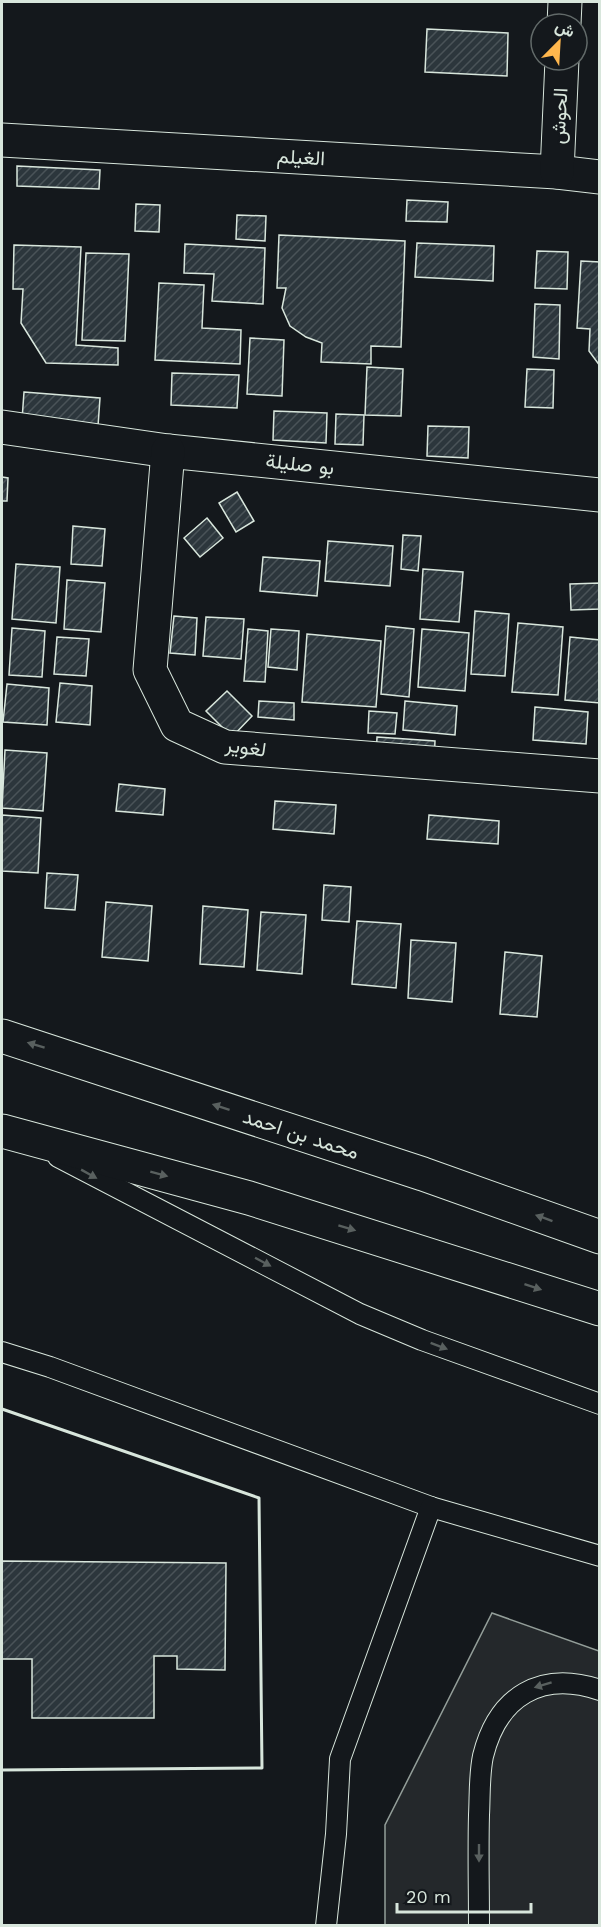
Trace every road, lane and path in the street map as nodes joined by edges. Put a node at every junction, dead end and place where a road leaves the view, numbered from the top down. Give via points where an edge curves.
1 (561, 72) edge
2 (2, 140) edge
3 (557, 172) junction
4 (600, 177) edge
5 (2, 427) edge
6 (168, 451) junction
7 (600, 495) edge
8 (600, 776) edge
9 (2, 1036) edge
10 (10, 1133) edge
11 (600, 1237) edge
12 (600, 1309) edge
13 (2, 1352) edge
14 (600, 1404) edge
15 (430, 1508) junction
16 (600, 1556) edge
17 (600, 1690) edge
18 (326, 1926) edge
19 (478, 1926) edge

1 - 3 street, الحوش
2 - 3 street, الغيلم
3 - 4 street, الغيلم
5 - 6 street, بو صليلة
6 - 7 street, بو صليلة
6 - 8 street, لغوير via 150,670 177,725 225,747
11 -> 9 street, محمد بن احمد via 423,1174
10 -> 12 street via 249,1198
10 -> 14 lane via 360,1314
13 - 15 lane via 50,1366
15 - 16 lane
15 - 18 lane via 340,1759
17 -> 19 lane via 553,1682 529,1689 511,1702 494,1727 483,1756 480,1783

